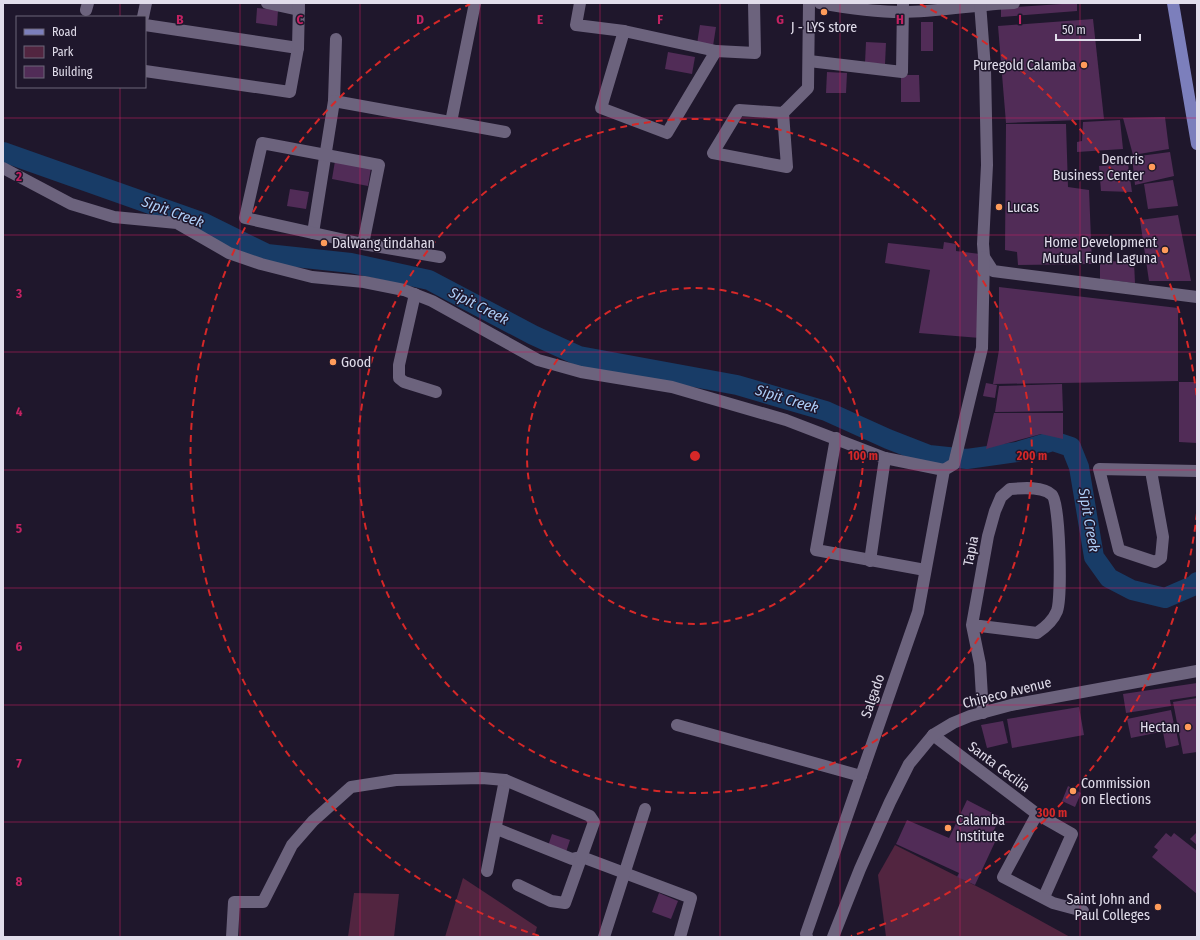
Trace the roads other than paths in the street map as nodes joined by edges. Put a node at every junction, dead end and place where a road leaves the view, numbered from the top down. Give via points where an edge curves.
1 (146, 3) edge
2 (267, 3) edge
3 (475, 3) edge
4 (580, 3) edge
5 (754, 3) edge
6 (809, 3) edge
7 (820, 3) edge
8 (1014, 3) edge
9 (1173, 3) edge
10 (980, 4) edge
11 (299, 6) edge
12 (852, 6) edge
13 (903, 8) edge
14 (143, 16) edge
15 (146, 25) edge
16 (624, 31) junction
17 (336, 39) dead end
18 (298, 48) junction
19 (716, 51) junction
20 (809, 61) junction
21 (146, 71) edge
22 (334, 101) junction
23 (783, 113) junction
24 (452, 122) junction
25 (505, 132) dead end
26 (1197, 144) edge
27 (325, 155) junction
28 (3, 168) edge
29 (313, 233) junction
30 (363, 244) junction
31 (440, 257) dead end
32 (984, 257) junction
33 (415, 294) junction
34 (1197, 297) edge
35 (436, 392) dead end
36 (836, 438) junction
37 (885, 458) junction
38 (949, 467) junction
39 (1151, 471) junction
40 (1197, 471) edge
41 (870, 561) junction
42 (925, 570) junction
43 (972, 625) junction
44 (1197, 671) edge
45 (983, 713) junction
46 (677, 724) dead end
47 (933, 736) junction
48 (861, 776) junction
49 (505, 780) junction
50 (645, 809) dead end
51 (1037, 814) junction
52 (497, 829) junction
53 (582, 856) junction
54 (487, 871) dead end
55 (625, 873) junction
56 (518, 885) dead end
57 (1044, 897) junction
58 (1084, 911) dead end
59 (232, 937) edge
60 (604, 937) edge
61 (680, 937) edge
62 (807, 937) edge
63 (834, 937) edge

1 - 14 street
2 - 11 street
3 - 24 street
4 - 16 street via 576,25
5 - 19 street via 755,53
6 - 20 street
7 - 12 street
8 - 10 street
9 - 26 main road
10 - 13 street via 945,9
10 - 32 street, Salgado via 985,68 987,165
11 - 18 street
12 - 13 street
13 - 20 street via 902,72
15 - 18 street
16 - 19 street
16 - 19 street via 601,108 667,133
17 - 22 street
18 - 21 street via 290,92
20 - 23 street via 808,88
22 - 24 street
22 - 27 street
23 - 23 street via 739,110 713,153 788,167
24 - 25 street
27 - 29 street
27 - 29 street via 262,143 245,218
27 - 30 street via 379,165
28 - 33 street via 71,204 114,217 178,223 228,253 261,264 312,277 364,282
29 - 30 street
30 - 31 street
32 - 34 street via 993,272
32 - 38 street, Salgado via 982,348 958,448
33 - 35 street via 399,365 399,378
33 - 36 street via 432,300 538,360 581,372 672,387 786,420
36 - 37 street
36 - 41 street via 816,550
37 - 38 street
37 - 41 street
38 - 42 street, Salgado
39 - 39 street via 1099,469 1119,550 1155,562 1161,558 1163,537
39 - 40 street
41 - 42 street
42 - 48 street, Salgado via 918,612
43 - 43 street, Tapia via 988,536 998,504 1005,492 1010,489 1039,490 1053,495 1059,540 1060,598 1051,621 1037,633
43 - 45 street, Tapia via 980,664
44 - 45 street, Chipeco Avenue via 1011,704
45 - 47 street, Chipeco Avenue via 953,723
46 - 48 street
47 - 51 street, Santa Cecilia
47 - 63 street, Chipeco Avenue via 909,764 890,802 860,869
48 - 62 street, Salgado
49 - 52 street
49 - 53 street via 590,816 594,822
49 - 59 street via 396,780 351,787 313,821 292,846 263,902 234,902
50 - 55 street
51 - 57 street, Santa Cecilia via 1072,834
51 - 57 street via 1003,877
52 - 53 street via 572,858
52 - 54 street
53 - 55 street
53 - 56 street via 565,902 551,901
55 - 60 street
55 - 61 street via 691,898
57 - 58 street via 1053,903

